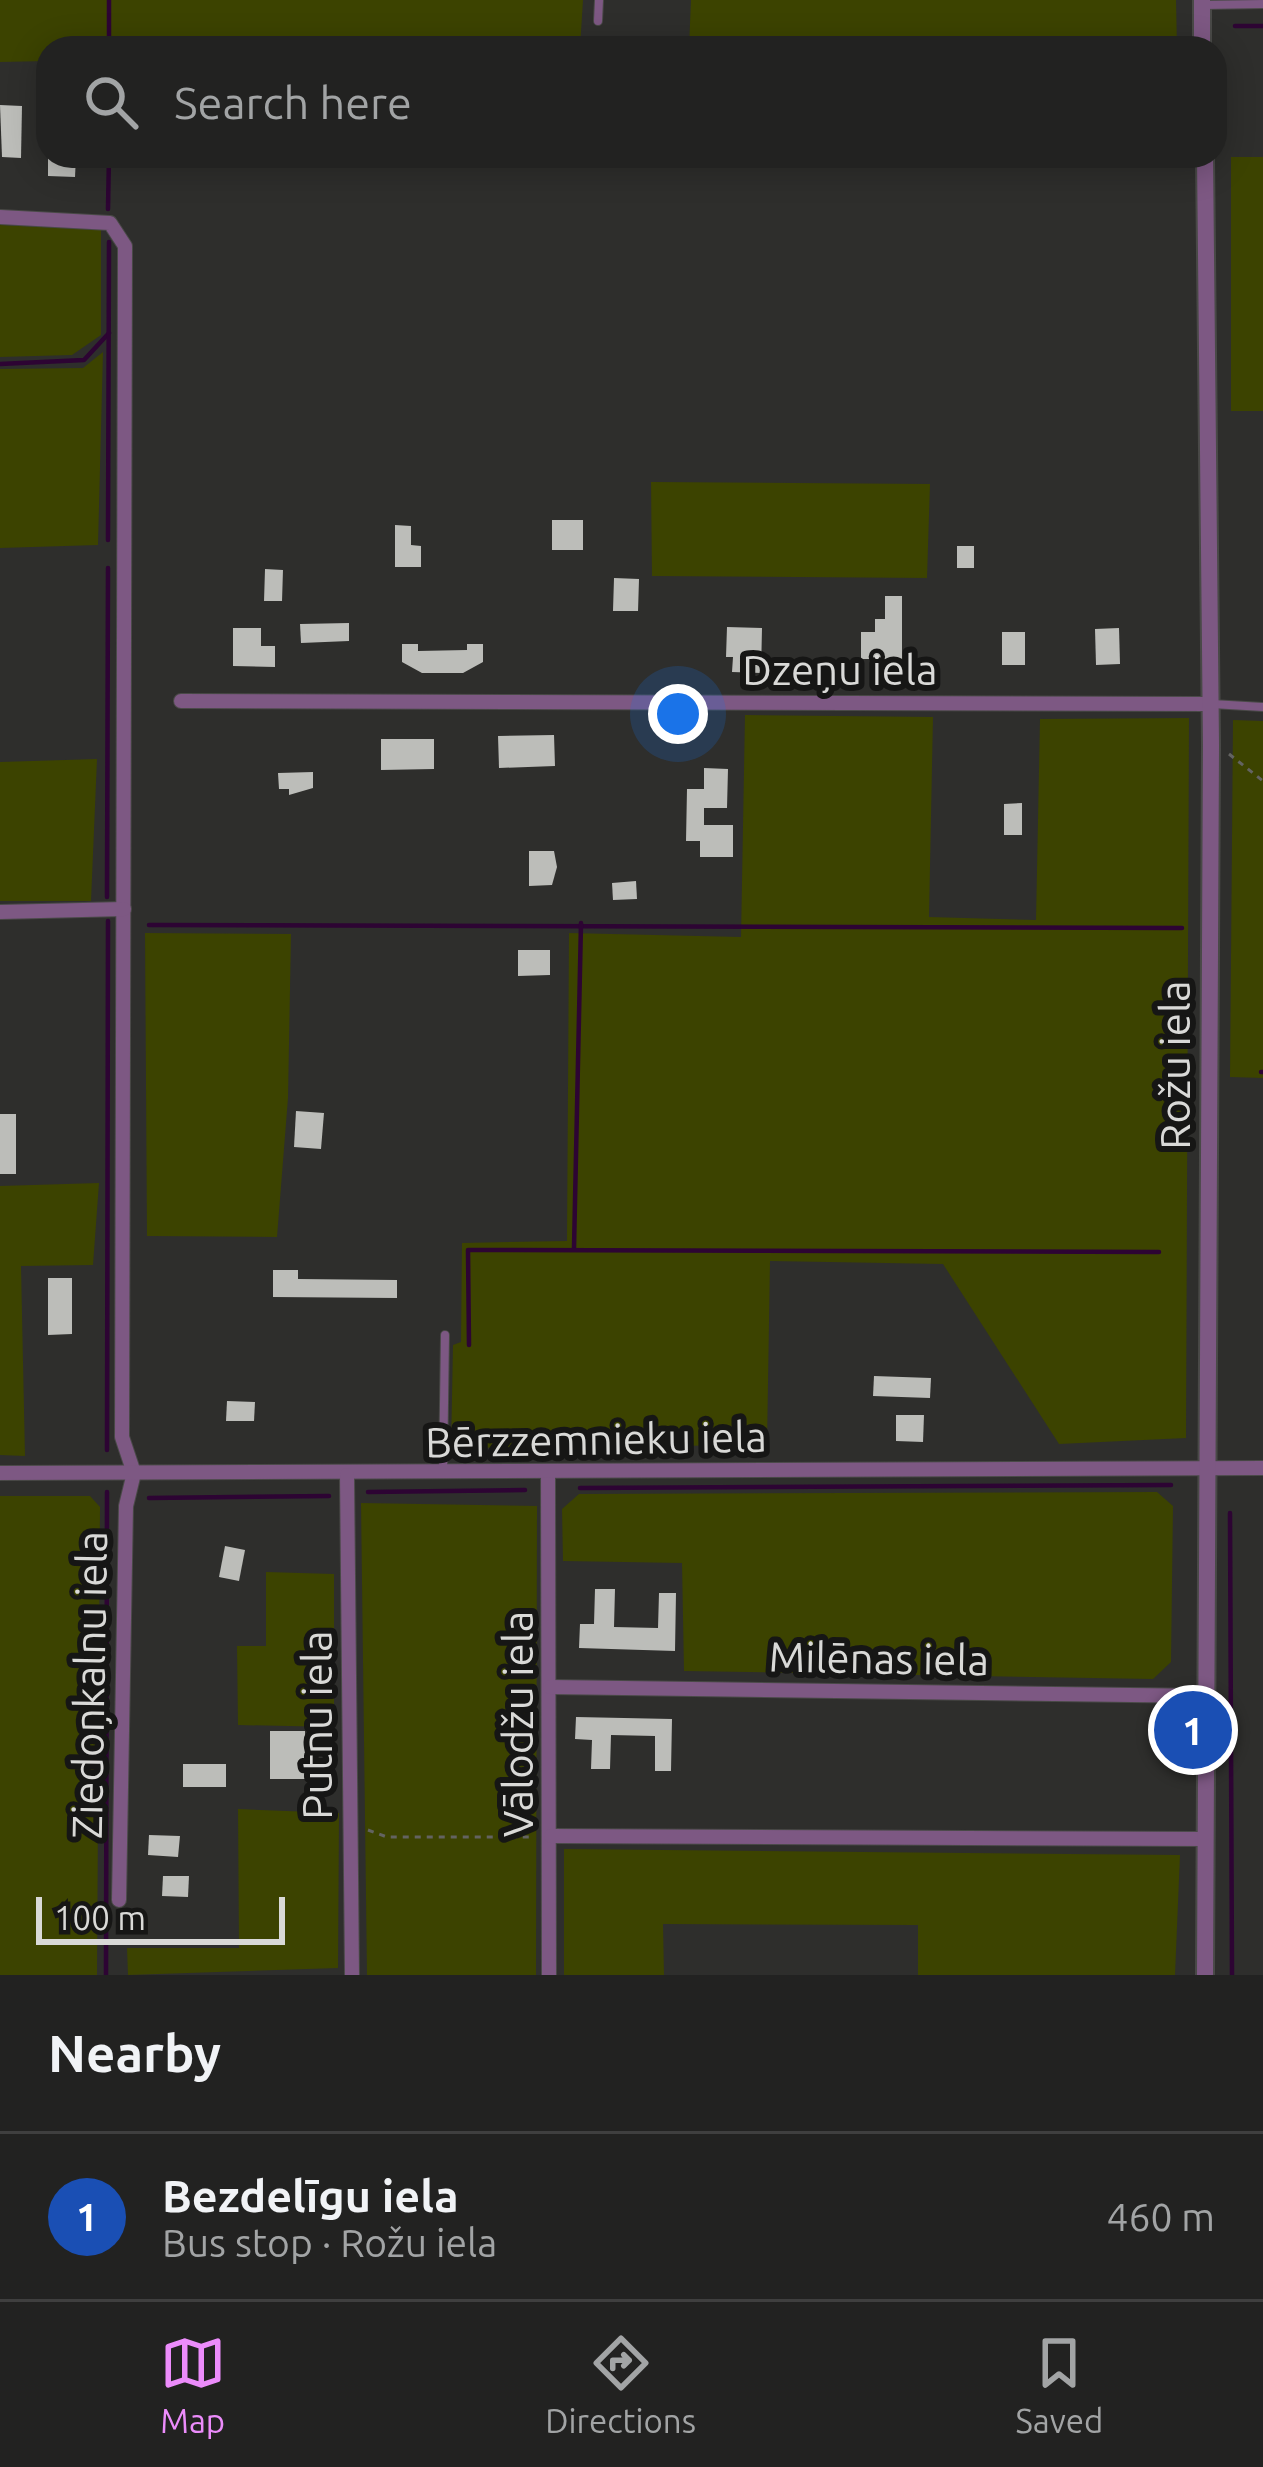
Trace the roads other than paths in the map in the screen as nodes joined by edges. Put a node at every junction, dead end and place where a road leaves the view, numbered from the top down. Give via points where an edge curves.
1 (598, 0) edge
2 (1202, 3) edge
3 (1263, 4) edge
4 (598, 21) dead end
5 (1202, 36) edge
6 (1205, 168) edge
7 (0, 217) edge
8 (181, 701) dead end
9 (1211, 704) junction
10 (1263, 707) edge
11 (124, 909) junction
12 (0, 912) edge
13 (445, 1335) dead end
14 (1200, 1468) junction
15 (1263, 1468) edge
16 (548, 1472) junction
17 (0, 1473) edge
18 (134, 1473) junction
19 (347, 1474) junction
20 (442, 1474) junction
21 (550, 1687) junction
22 (1208, 1696) junction
23 (551, 1836) junction
24 (1206, 1839) junction
25 (118, 1900) dead end
26 (352, 1975) edge
27 (549, 1975) edge
28 (1205, 1975) edge

1 - 4 lane
2 - 3 lane
2 - 5 street
6 - 9 street, Rožu iela
7 - 11 street via 110,223 125,245
8 - 9 street, Dzeņu iela
9 - 10 lane
9 - 14 street, Rožu iela
11 - 12 street
11 - 18 street via 122,1437
13 - 20 lane
14 - 15 street, Bērzzemnieku iela
14 - 16 street, Bērzzemnieku iela
14 - 22 street, Rožu iela
16 - 20 street, Bērzzemnieku iela
16 - 21 street, Vālodžu iela
17 - 18 street, Bērzzemnieku iela
18 - 19 street, Bērzzemnieku iela
18 - 25 street, Ziedoņkalnu iela via 125,1506
19 - 20 street, Bērzzemnieku iela
19 - 26 street, Putnu iela
21 - 22 street, Milēnas iela
21 - 23 street, Vālodžu iela
22 - 24 street, Rožu iela
23 - 24 street
23 - 27 street, Vālodžu iela
24 - 28 street, Rožu iela

